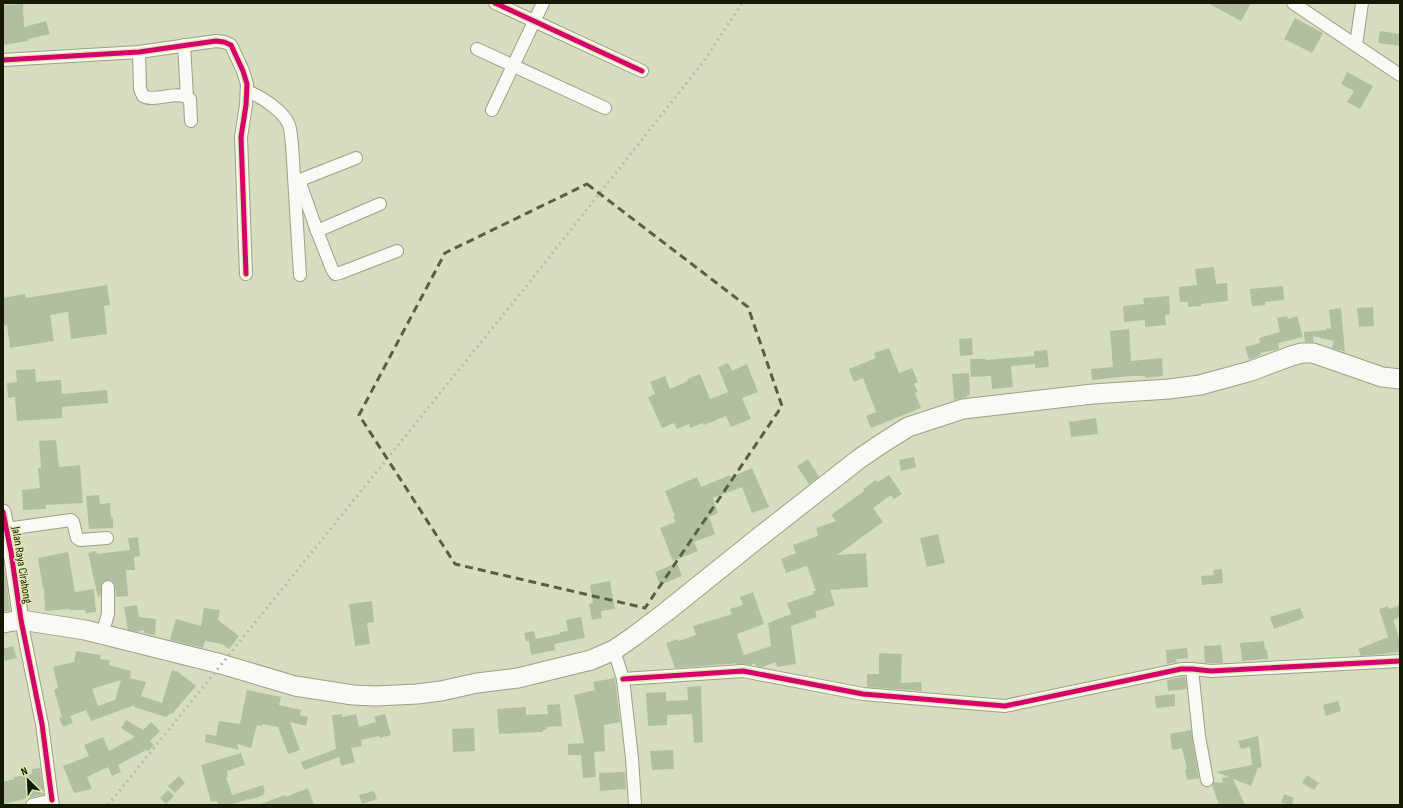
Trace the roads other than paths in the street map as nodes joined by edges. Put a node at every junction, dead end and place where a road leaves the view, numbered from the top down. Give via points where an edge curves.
1 (495, 3) edge
2 (543, 3) edge
3 (1293, 3) edge
4 (1362, 3) edge
5 (534, 21) junction
6 (184, 45) junction
7 (1356, 45) junction
8 (477, 49) dead end
9 (139, 52) junction
10 (3, 60) edge
11 (513, 67) junction
12 (642, 71) dead end
13 (1400, 75) edge
14 (247, 91) junction
15 (187, 97) junction
16 (604, 108) dead end
17 (492, 110) dead end
18 (191, 120) dead end
19 (356, 158) dead end
20 (297, 181) junction
21 (380, 204) dead end
22 (316, 231) junction
23 (397, 251) dead end
24 (246, 274) dead end
25 (300, 275) dead end
26 (1400, 379) edge
27 (3, 512) edge
28 (6, 530) junction
29 (107, 538) dead end
30 (108, 587) dead end
31 (12, 622) edge
32 (102, 635) junction
33 (614, 650) junction
34 (1400, 661) edge
35 (1192, 669) junction
36 (623, 679) junction
37 (1208, 780) dead end
38 (53, 803) edge
39 (32, 805) edge
40 (635, 805) edge

1 - 5 street
2 - 5 street
3 - 7 street
4 - 7 street
5 - 11 street
5 - 12 street
6 - 9 street
6 - 14 street via 216,41 231,45 243,71
6 - 15 street
7 - 13 street
8 - 11 street
9 - 10 street
9 - 15 street via 142,96
11 - 16 street
11 - 17 street
14 - 20 street via 269,103 285,117 289,125
14 - 24 street via 242,137
15 - 18 street via 190,99
19 - 20 street
20 - 22 street
20 - 25 street
21 - 22 street
22 - 23 street via 335,274
26 - 33 main road via 1382,376 1313,353 1302,353 1200,385 1093,394 963,410 908,427 859,459
27 - 28 street, Jalan Raya Cirahong
28 - 29 street via 71,520 80,540
28 - 31 street, Jalan Raya Cirahong via 11,552
30 - 32 street via 108,614
31 - 32 main road via 85,630
31 - 38 street via 42,724
32 - 33 main road via 221,664 295,686 376,696 441,691 518,678 591,660
33 - 36 street
34 - 35 street via 1211,671
35 - 36 street via 1181,669 1005,706 862,694 743,671
35 - 37 street via 1199,736
36 - 40 street
38 - 39 street

